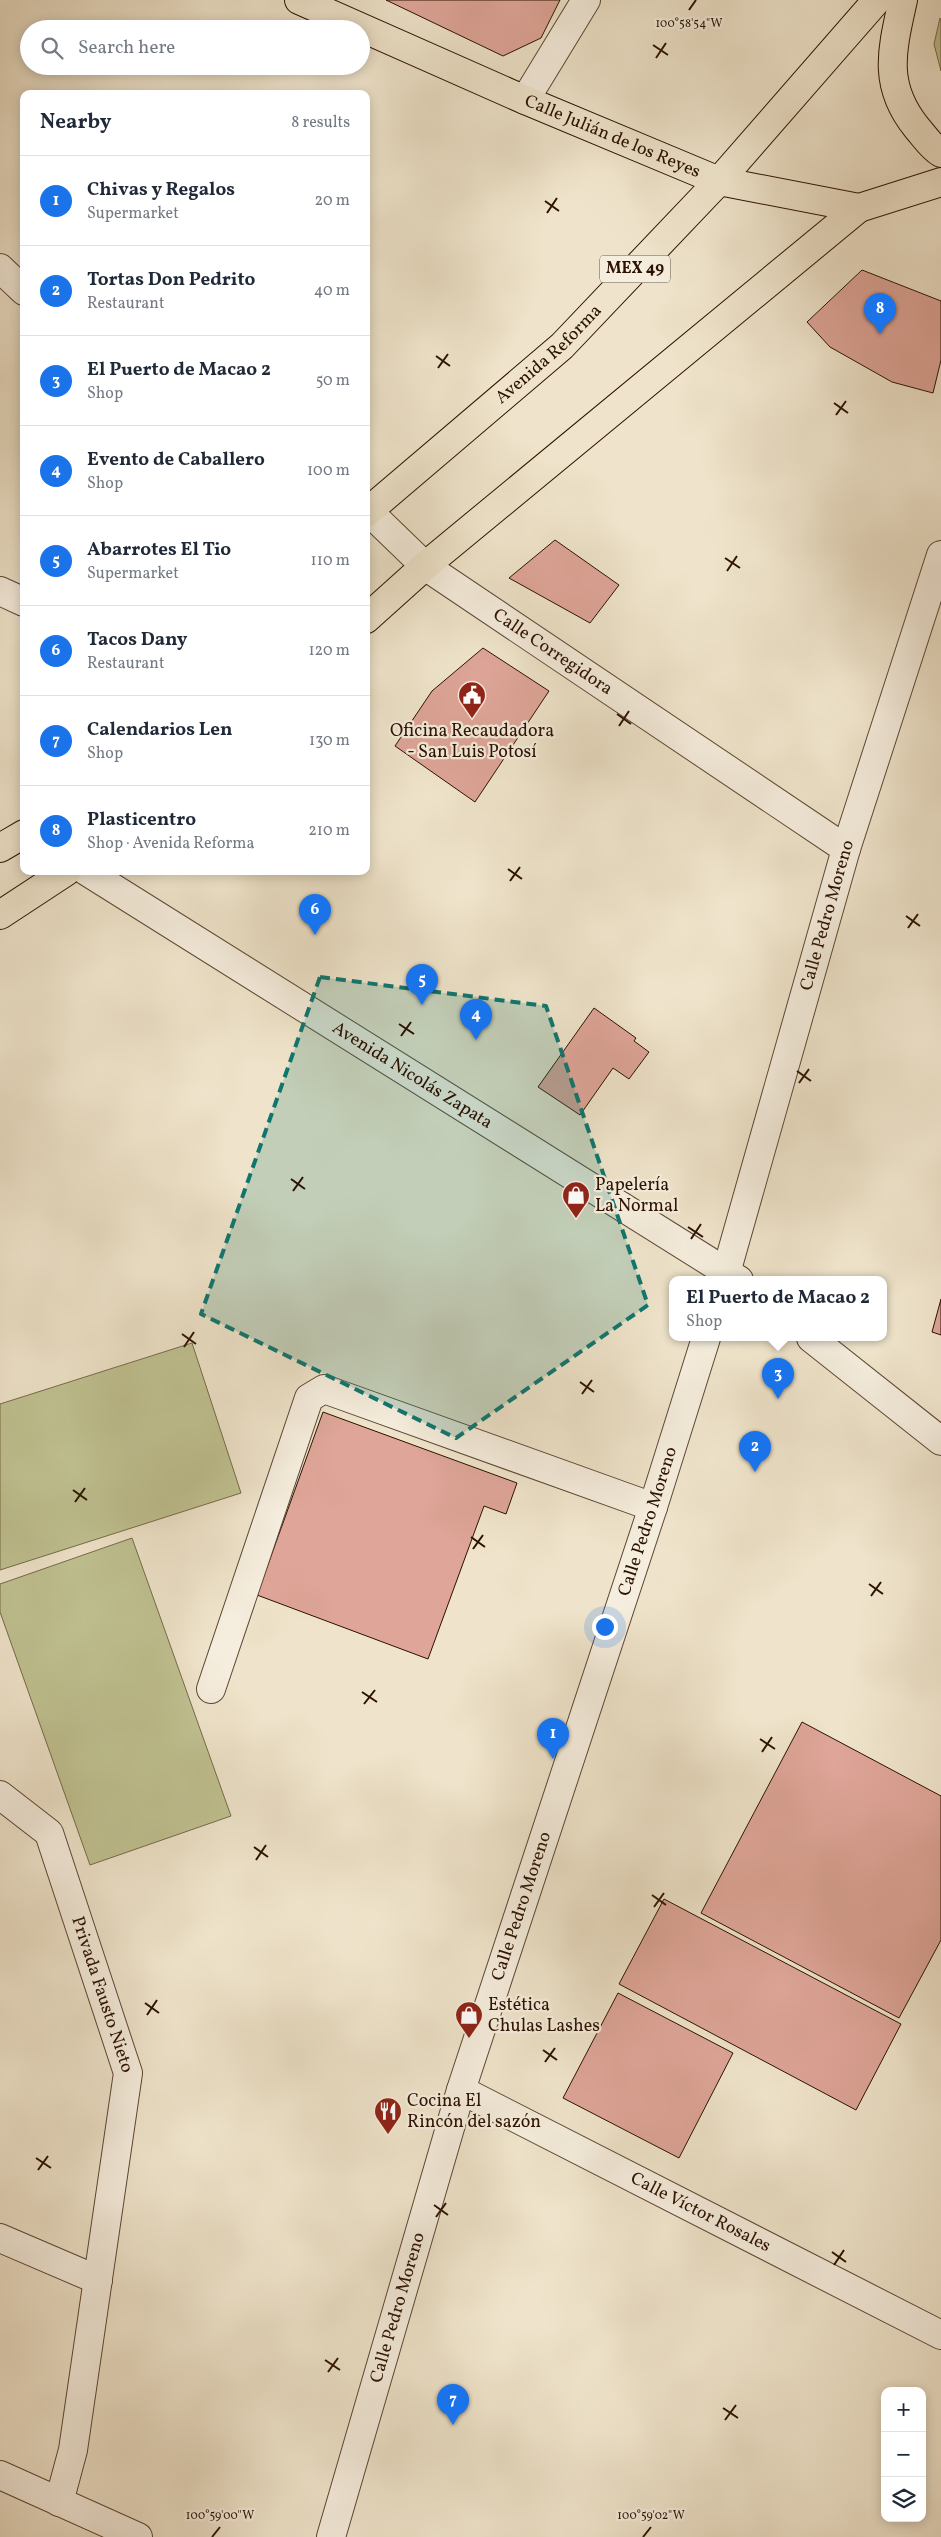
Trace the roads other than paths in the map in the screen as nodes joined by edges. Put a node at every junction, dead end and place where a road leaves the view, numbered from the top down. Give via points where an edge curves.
1 (299, 0) edge
2 (586, 0) edge
3 (877, 0) edge
4 (903, 0) edge
5 (344, 20) edge
6 (370, 31) edge
7 (525, 100) junction
8 (941, 153) edge
9 (719, 181) junction
10 (941, 182) edge
11 (859, 208) junction
12 (0, 268) edge
13 (20, 287) edge
14 (370, 508) edge
15 (370, 514) edge
16 (941, 555) edge
17 (425, 566) junction
18 (0, 591) edge
19 (20, 600) edge
20 (370, 615) edge
21 (20, 836) edge
22 (0, 848) edge
23 (846, 849) junction
24 (61, 875) edge
25 (92, 875) edge
26 (0, 915) edge
27 (728, 1276) edge
28 (730, 1276) edge
29 (705, 1341) edge
30 (815, 1341) edge
31 (941, 1441) edge
32 (653, 1507) junction
33 (211, 1689) dead end
34 (0, 1795) edge
35 (461, 2090) junction
36 (0, 2238) edge
37 (98, 2280) junction
38 (941, 2335) edge
39 (0, 2475) edge
40 (59, 2502) junction
41 (138, 2537) edge
42 (331, 2537) edge

1 - 5 main road, Calle Julián de los Reyes
2 - 7 street
3 - 9 main road, Avenida Reforma / MEX 49
4 - 8 main road via 892,49 895,93 907,116
6 - 7 main road, Calle Julián de los Reyes
7 - 9 main road, Calle Julián de los Reyes
9 - 11 main road, Calle Julián de los Reyes
9 - 14 main road, Avenida Reforma / MEX 49 via 562,346
10 - 11 main road, Calle Julián de los Reyes
11 - 17 main road
12 - 13 street
15 - 17 street, Calle Corregidora
16 - 23 street, Calle Pedro Moreno
17 - 20 main road
17 - 23 street, Calle Corregidora
18 - 19 street
21 - 22 main road
23 - 28 street, Calle Pedro Moreno
24 - 26 main road
25 - 27 street, Avenida Nicolás Zapata
29 - 32 street, Calle Pedro Moreno
30 - 31 street
32 - 33 street via 324,1389 309,1398
32 - 35 street, Calle Pedro Moreno
34 - 37 street, Privada Fausto Nieto via 49,1833 128,2073
35 - 38 street, Calle Víctor Rosales
35 - 42 street, Calle Pedro Moreno
36 - 37 street
37 - 40 street, Privada Fausto Nieto via 73,2450
39 - 40 street
40 - 41 street

